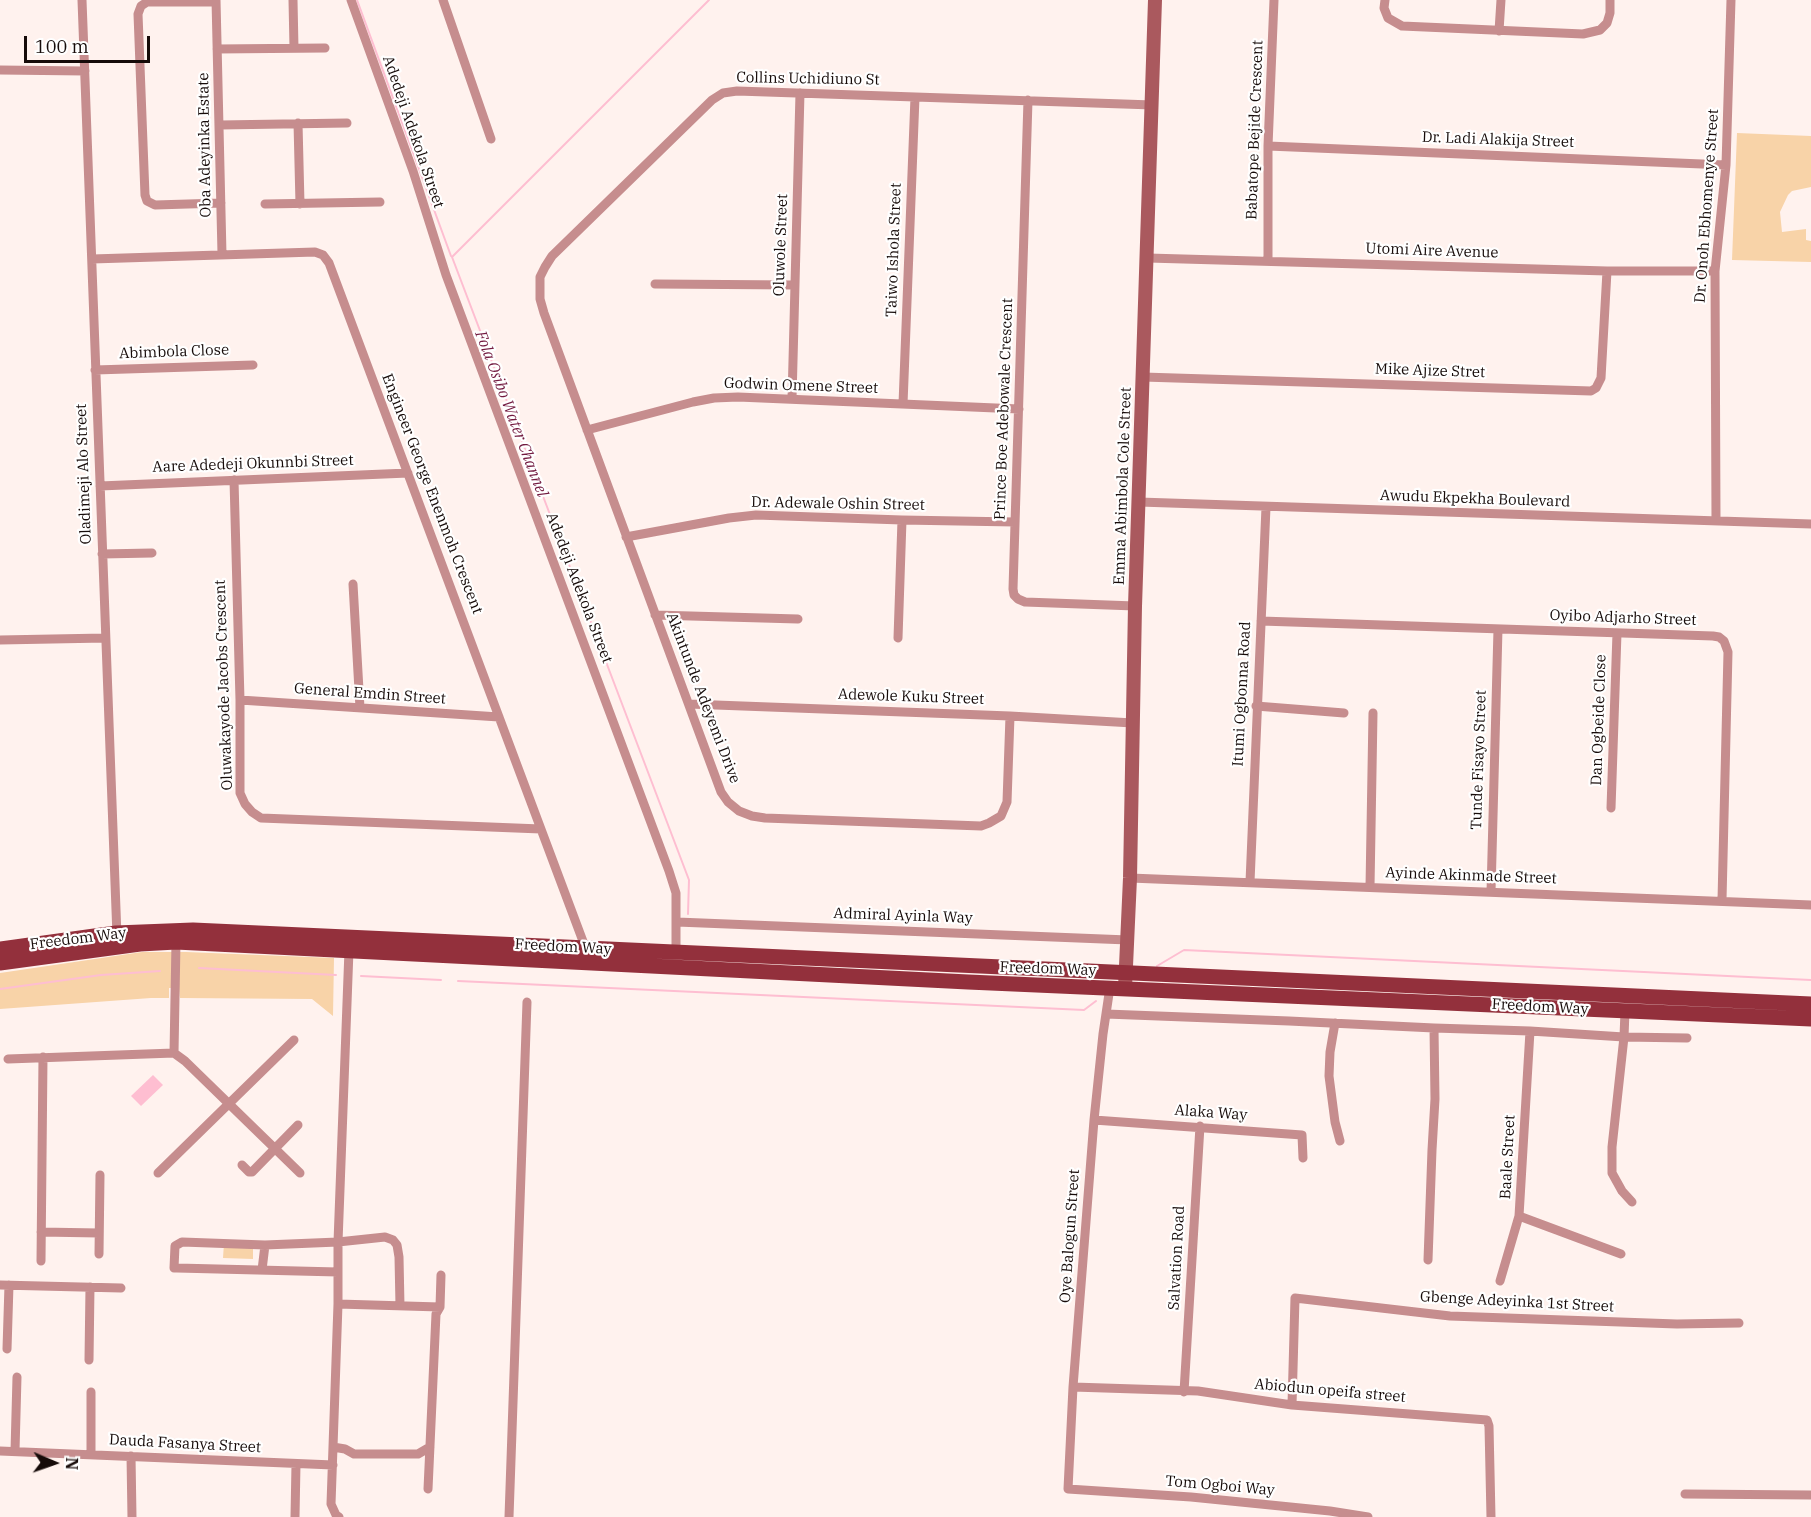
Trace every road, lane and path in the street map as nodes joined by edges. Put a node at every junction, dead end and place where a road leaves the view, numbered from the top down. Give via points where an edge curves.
1 (82, 0) edge
2 (293, 0) edge
3 (351, 0) edge
4 (443, 0) edge
5 (1155, 0) edge
6 (1274, 0) edge
7 (1385, 0) edge
8 (1501, 0) edge
9 (1610, 0) edge
10 (1731, 0) edge
11 (216, 1) edge
12 (1499, 31) junction
13 (294, 48) junction
14 (325, 48) dead end
15 (217, 49) junction
16 (0, 70) edge
17 (85, 71) junction
18 (800, 93) junction
19 (915, 97) junction
20 (1029, 100) junction
21 (1153, 105) junction
22 (298, 123) junction
23 (347, 123) dead end
24 (220, 125) junction
25 (491, 139) dead end
26 (1268, 146) junction
27 (1726, 165) junction
28 (380, 202) dead end
29 (221, 203) junction
30 (265, 204) dead end
31 (300, 204) junction
32 (222, 254) junction
33 (1148, 258) junction
34 (92, 259) junction
35 (1268, 261) junction
36 (1606, 271) junction
37 (1715, 271) junction
38 (540, 278) joint
39 (655, 284) dead end
40 (795, 285) junction
41 (253, 365) dead end
42 (95, 370) junction
43 (1143, 377) junction
44 (792, 399) junction
45 (903, 404) junction
46 (1019, 409) junction
47 (587, 430) junction
48 (408, 473) junction
49 (234, 480) junction
50 (99, 486) junction
51 (1139, 502) junction
52 (1266, 507) junction
53 (902, 520) junction
54 (1716, 521) junction
55 (1015, 522) junction
56 (1811, 524) edge
57 (626, 537) junction
58 (152, 553) dead end
59 (102, 554) junction
60 (353, 584) dead end
61 (1135, 606) junction
62 (656, 615) junction
63 (798, 619) dead end
64 (1261, 621) junction
65 (1498, 629) junction
66 (1617, 633) junction
67 (105, 638) junction
68 (898, 638) dead end
69 (0, 640) edge
70 (240, 700) junction
71 (689, 704) junction
72 (1256, 706) junction
73 (360, 708) junction
74 (1344, 713) dead end
75 (1373, 713) dead end
76 (1010, 716) junction
77 (499, 717) junction
78 (1132, 723) junction
79 (1611, 808) dead end
80 (541, 829) junction
81 (1130, 878) junction
82 (1250, 882) junction
83 (1370, 887) junction
84 (1491, 892) junction
85 (1722, 900) junction
86 (1811, 904) edge
87 (677, 922) junction
88 (117, 940) junction
89 (1128, 940) junction
90 (176, 942) junction
91 (584, 947) junction
92 (0, 949) edge
93 (349, 950) junction
94 (676, 953) junction
95 (592, 962) junction
96 (0, 963) edge
97 (1121, 983) junction
98 (527, 1002) dead end
99 (1811, 1004) edge
100 (1625, 1011) junction
101 (1106, 1014) junction
102 (1811, 1020) edge
103 (1335, 1023) junction
104 (1434, 1028) junction
105 (1530, 1031) junction
106 (1624, 1037) junction
107 (1687, 1038) dead end
108 (294, 1040) dead end
109 (174, 1053) junction
110 (43, 1058) junction
111 (8, 1059) dead end
112 (227, 1103) junction
113 (1094, 1120) junction
114 (298, 1125) dead end
115 (1200, 1126) junction
116 (1340, 1141) dead end
117 (275, 1148) junction
118 (1303, 1158) dead end
119 (242, 1165) dead end
120 (158, 1173) dead end
121 (300, 1173) dead end
122 (100, 1175) dead end
123 (1632, 1202) dead end
124 (1519, 1216) junction
125 (41, 1232) junction
126 (99, 1233) junction
127 (338, 1242) junction
128 (264, 1245) junction
129 (99, 1254) dead end
130 (1621, 1254) dead end
131 (1428, 1260) dead end
132 (40, 1261) dead end
133 (262, 1270) junction
134 (338, 1272) junction
135 (441, 1275) dead end
136 (1500, 1281) dead end
137 (5, 1285) edge
138 (90, 1287) junction
139 (121, 1288) dead end
140 (338, 1304) junction
141 (400, 1306) junction
142 (440, 1308) junction
143 (1739, 1323) dead end
144 (7, 1349) dead end
145 (89, 1360) dead end
146 (17, 1377) dead end
147 (1073, 1387) junction
148 (91, 1392) dead end
149 (1184, 1392) junction
150 (1292, 1404) junction
151 (333, 1447) junction
152 (430, 1447) junction
153 (0, 1451) edge
154 (15, 1451) junction
155 (90, 1454) junction
156 (131, 1455) junction
157 (296, 1464) junction
158 (333, 1465) junction
159 (1068, 1488) joint
160 (428, 1489) dead end
161 (1685, 1494) dead end
162 (1811, 1495) edge
163 (132, 1517) edge
164 (295, 1517) edge
165 (339, 1517) edge
166 (509, 1517) edge
167 (1368, 1517) edge
168 (1491, 1517) edge

1 - 17 street, Oladimeji Alo Street
2 - 13 street
3 - 87 street, Adedeji Adekola Street via 446,275 669,871 676,893
4 - 25 street
5 - 21 street, Emma Abimbola Cole Street
6 - 26 street, Babatope Bejide Crescent
7 - 12 street via 1388,18 1402,26
8 - 12 street
9 - 12 street via 1607,22 1593,33
10 - 27 street, Dr. Onoh Ebhomenye Street
11 - 15 street, Oba Adeyinka Estate
11 - 29 street via 147,2 138,14 147,201 155,205
13 - 14 street
13 - 15 street
15 - 24 street, Oba Adeyinka Estate
16 - 17 street
17 - 34 street, Oladimeji Alo Street
18 - 19 street, Collins Uchidiuno St
18 - 38 street, Collins Uchidiuno St via 737,91 711,100 552,256
18 - 40 street, Oluwole Street
19 - 20 street, Collins Uchidiuno St
19 - 45 street, Taiwo Ishola Street
20 - 21 street, Collins Uchidiuno St
20 - 46 street, Prince Boe Adebowale Crescent
21 - 33 street, Emma Abimbola Cole Street
22 - 23 street
22 - 24 street
22 - 31 street
24 - 29 street, Oba Adeyinka Estate
26 - 27 street, Dr. Ladi Alakija Street
26 - 35 street, Babatope Bejide Crescent
27 - 37 street, Dr. Onoh Ebhomenye Street
28 - 31 street
29 - 32 street, Oba Adeyinka Estate
30 - 31 street
32 - 34 street, Engineer George Enenmoh Crescent
32 - 48 street, Engineer George Enenmoh Crescent via 323,255 334,274
33 - 35 street, Utomi Aire Avenue
33 - 43 street, Emma Abimbola Cole Street
34 - 42 street, Oladimeji Alo Street
35 - 36 street, Utomi Aire Avenue
36 - 37 street, Utomi Aire Avenue
36 - 43 street, Mike Ajize Stret via 1601,378 1591,391
37 - 54 street, Dr. Onoh Ebhomenye Street
38 - 47 street, Akintunde Adeyemi Drive via 540,299
39 - 40 street
40 - 44 street, Oluwole Street
41 - 42 street, Abimbola Close
42 - 50 street, Oladimeji Alo Street
43 - 51 street, Emma Abimbola Cole Street
44 - 45 street, Godwin Omene Street
44 - 47 street, Godwin Omene Street via 714,398
45 - 46 street, Godwin Omene Street
46 - 55 street, Prince Boe Adebowale Crescent
47 - 57 street, Akintunde Adeyemi Drive
48 - 49 street, Aare Adedeji Okunnbi Street
48 - 77 street, Engineer George Enenmoh Crescent
49 - 50 street, Aare Adedeji Okunnbi Street
49 - 70 street, Oluwakayode Jacobs Crescent
50 - 59 street, Oladimeji Alo Street
51 - 52 street, Awudu Ekpekha Boulevard
51 - 61 street, Emma Abimbola Cole Street
52 - 54 street, Awudu Ekpekha Boulevard
52 - 64 street, Itumi Ogbonna Road
53 - 55 street, Dr. Adewale Oshin Street
53 - 57 street, Dr. Adewale Oshin Street via 756,515
53 - 68 street
54 - 56 street, Awudu Ekpekha Boulevard
55 - 61 street, Prince Boe Adebowale Crescent via 1013,589 1018,599
57 - 62 street, Akintunde Adeyemi Drive
58 - 59 street
59 - 67 street, Oladimeji Alo Street
60 - 73 street
61 - 78 street, Emma Abimbola Cole Street
62 - 63 street
62 - 71 street, Akintunde Adeyemi Drive
64 - 65 street, Oyibo Adjarho Street
64 - 72 street, Itumi Ogbonna Road
65 - 66 street, Oyibo Adjarho Street
65 - 84 street, Tunde Fisayo Street
66 - 79 street, Dan Ogbeide Close
66 - 85 street, Oyibo Adjarho Street via 1713,636 1726,646
67 - 69 street
67 - 88 street, Oladimeji Alo Street
70 - 73 street, General Emdin Street
70 - 80 street, Oluwakayode Jacobs Crescent via 240,793 245,804 261,818
71 - 76 street, Adewole Kuku Street
71 - 76 street, Akintunde Adeyemi Drive via 721,792 739,811 765,818 981,826 989,823 1001,816 1007,802
72 - 74 street
72 - 82 street, Itumi Ogbonna Road
73 - 77 street, General Emdin Street
75 - 83 street
76 - 78 street, Adewole Kuku Street
77 - 80 street, Engineer George Enenmoh Crescent
78 - 81 street, Emma Abimbola Cole Street
80 - 91 street, Engineer George Enenmoh Crescent
81 - 82 street, Ayinde Akinmade Street
81 - 89 street, Emma Abimbola Cole Street
82 - 83 street, Ayinde Akinmade Street
83 - 84 street, Ayinde Akinmade Street
84 - 85 street, Ayinde Akinmade Street
85 - 86 street, Ayinde Akinmade Street
87 - 89 street, Admiral Ayinla Way
87 - 94 street, Adedeji Adekola Street
88 - 90 main road, Freedom Way
88 - 91 main road, Freedom Way via 193,930
88 - 92 main road, Freedom Way
88 - 96 main road, Freedom Way
89 - 97 street, Emma Abimbola Cole Street
90 - 93 main road, Freedom Way
90 - 109 street
91 - 94 main road, Freedom Way
91 - 95 street, Engineer George Enenmoh Crescent
93 - 95 main road, Freedom Way
93 - 127 street
94 - 97 main road, Freedom Way
95 - 97 main road, Freedom Way
97 - 99 main road, Freedom Way
97 - 100 main road, Freedom Way
97 - 101 street, Oye Balogun Street
98 - 166 street
100 - 102 main road, Freedom Way
100 - 106 street
101 - 103 street
101 - 113 street, Oye Balogun Street
103 - 104 street
103 - 116 street via 1329,1076
104 - 105 street
104 - 131 street
105 - 106 street
105 - 124 street, Baale Street
106 - 107 street
106 - 123 street via 1612,1173
108 - 112 street
109 - 110 street
109 - 112 street
110 - 111 street
110 - 125 street
112 - 117 street
112 - 120 street
113 - 115 street, Alaka Way
113 - 147 street, Oye Balogun Street
114 - 117 street
115 - 118 street, Alaka Way via 1302,1135
115 - 149 street, Salvation Road
117 - 119 street via 250,1172
117 - 121 street
122 - 126 street
124 - 130 street
124 - 136 street, Baale Street
125 - 126 street
125 - 132 street
126 - 129 street
127 - 128 street
127 - 134 street
127 - 141 street via 385,1237 393,1240 399,1257
128 - 133 street
128 - 133 street via 182,1242 176,1246 174,1268
133 - 134 street
134 - 140 street
135 - 142 street
137 - 138 street
137 - 144 street
138 - 139 street
138 - 145 street
140 - 141 street
140 - 151 street
141 - 142 street
142 - 152 street via 436,1314
143 - 150 street, Gbenge Adeyinka 1st Street via 1450,1316 1295,1298
146 - 154 street
147 - 149 street, Abiodun opeifa street
147 - 159 street, Oye Balogun Street
148 - 155 street
149 - 150 street, Abiodun opeifa street
150 - 168 street, Abiodun opeifa street via 1487,1420
151 - 152 street via 354,1454 418,1454
151 - 158 street
152 - 160 street
153 - 154 street, Dauda Fasanya Street
154 - 155 street, Dauda Fasanya Street
155 - 156 street, Dauda Fasanya Street
156 - 157 street, Dauda Fasanya Street
156 - 163 street
157 - 158 street, Dauda Fasanya Street
157 - 164 street
158 - 165 street via 331,1504
159 - 167 street, Tom Ogboi Way
161 - 162 street

